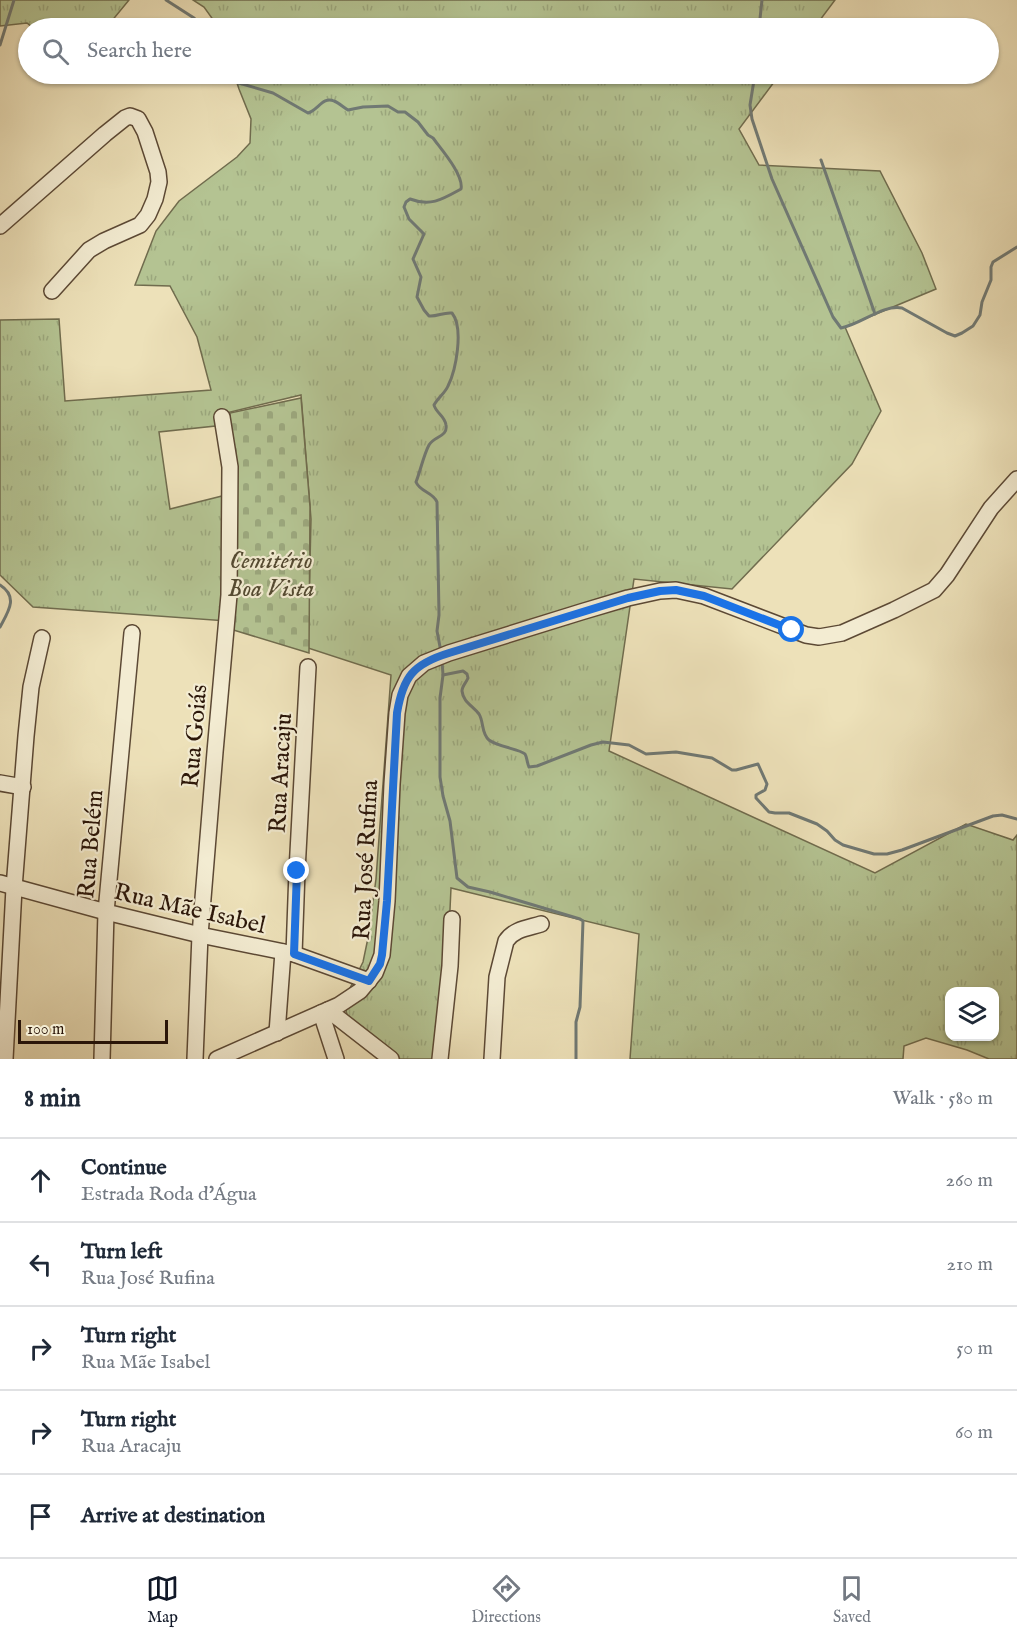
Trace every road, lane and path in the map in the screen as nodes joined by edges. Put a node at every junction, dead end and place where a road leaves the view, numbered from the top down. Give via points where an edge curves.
1 (0, 226) edge
2 (52, 291) dead end
3 (222, 417) dead end
4 (1017, 479) edge
5 (132, 633) dead end
6 (42, 638) dead end
7 (308, 667) dead end
8 (0, 783) edge
9 (22, 787) junction
10 (7, 886) edge
11 (106, 912) junction
12 (452, 919) dead end
13 (541, 924) dead end
14 (200, 935) junction
15 (288, 953) junction
16 (5, 981) edge
17 (369, 981) junction
18 (325, 1011) junction
19 (277, 1033) junction
20 (5, 1059) edge
21 (102, 1059) edge
22 (195, 1059) edge
23 (217, 1059) edge
24 (336, 1059) edge
25 (391, 1059) edge
26 (440, 1059) edge
27 (492, 1059) edge

1 - 2 street via 118,123 130,116 138,119 158,172 159,182 148,215 140,225 89,250
3 - 14 street, Rua Goiás via 230,467 229,595
4 - 17 street, Rua José Rufina via 991,508 933,590 842,633 806,635 704,596 660,591 424,663 409,676 400,695 382,955
5 - 11 street, Rua Belém
6 - 9 street via 28,709
7 - 15 street, Rua Aracaju
8 - 9 street
9 - 10 street
10 - 11 street, Rua Mãe Isabel
10 - 16 street
11 - 14 street, Rua Mãe Isabel
11 - 21 street, Rua Belém
12 - 26 street
13 - 27 street via 517,931 506,941 497,977
14 - 15 street, Rua Mãe Isabel
14 - 22 street, Rua Goiás
15 - 17 street, Rua Mãe Isabel
15 - 19 street, Rua Aracaju
16 - 20 street
17 - 18 street, Rua José Rufina via 350,999
18 - 19 street, Rua José Rufina
18 - 24 street
18 - 25 street
19 - 23 street, Rua José Rufina

